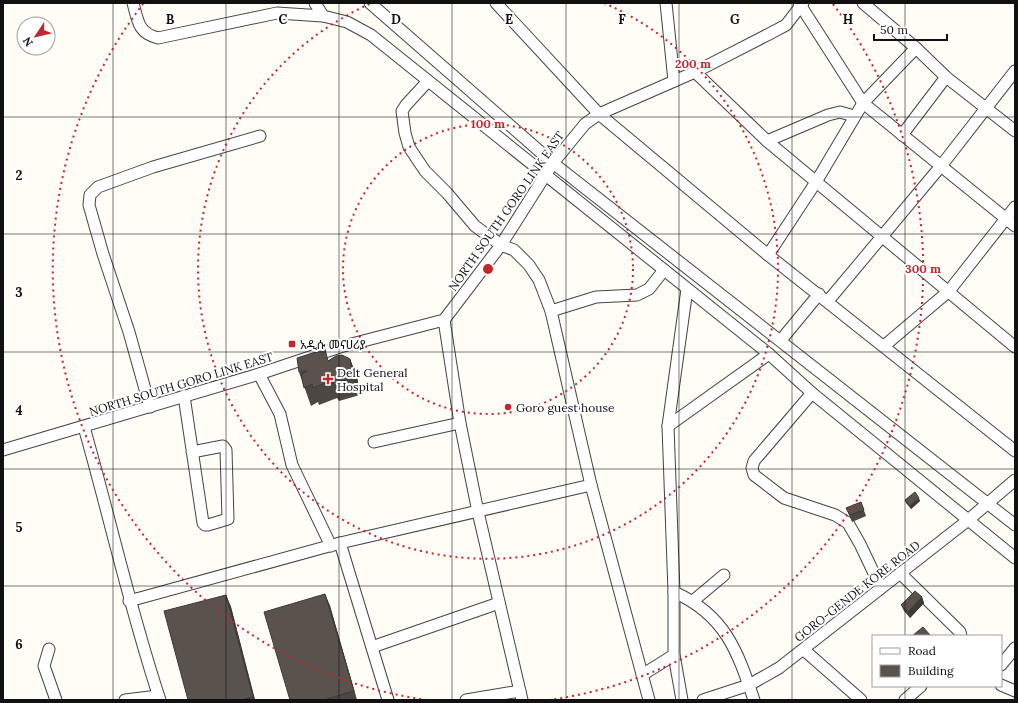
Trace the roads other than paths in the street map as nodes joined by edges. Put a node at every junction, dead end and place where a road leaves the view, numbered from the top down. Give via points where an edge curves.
1 (132, 3) edge
2 (315, 3) edge
3 (370, 3) edge
4 (496, 3) edge
5 (666, 3) edge
6 (801, 4) edge
7 (869, 4) edge
8 (323, 16) junction
9 (916, 48) junction
10 (1015, 71) edge
11 (695, 72) junction
12 (946, 77) junction
13 (428, 81) junction
14 (674, 81) junction
15 (863, 103) junction
16 (987, 108) junction
17 (599, 114) junction
18 (854, 116) junction
19 (1015, 131) edge
20 (902, 135) junction
21 (260, 136) dead end
22 (767, 142) junction
23 (553, 163) junction
24 (940, 166) junction
25 (547, 176) junction
26 (816, 182) junction
27 (1015, 207) edge
28 (1010, 222) edge
29 (882, 236) junction
30 (501, 245) junction
31 (768, 255) junction
32 (664, 270) junction
33 (686, 289) junction
34 (949, 291) junction
35 (823, 297) junction
36 (551, 311) junction
37 (444, 320) junction
38 (781, 340) junction
39 (884, 346) junction
40 (1015, 347) edge
41 (769, 354) junction
42 (259, 374) junction
43 (812, 393) junction
44 (184, 396) junction
45 (150, 407) junction
46 (460, 423) junction
47 (668, 426) junction
48 (84, 427) junction
49 (374, 442) dead end
50 (3, 450) edge
51 (1015, 451) edge
52 (192, 452) junction
53 (1015, 480) edge
54 (591, 485) junction
55 (988, 504) junction
56 (478, 512) junction
57 (967, 521) junction
58 (1015, 525) edge
59 (336, 545) junction
60 (1015, 558) edge
61 (900, 573) junction
62 (724, 575) dead end
63 (881, 588) junction
64 (674, 592) junction
65 (693, 601) junction
66 (130, 602) junction
67 (499, 603) junction
68 (961, 635) edge
69 (372, 647) junction
70 (1015, 648) edge
71 (49, 649) dead end
72 (804, 650) junction
73 (674, 655) junction
74 (1002, 664) edge
75 (642, 675) junction
76 (749, 685) junction
77 (1002, 685) edge
78 (921, 687) edge
79 (1015, 691) edge
80 (521, 695) edge
81 (159, 698) edge
82 (56, 700) edge
83 (125, 700) edge
84 (388, 700) edge
85 (466, 700) edge
86 (649, 700) edge
87 (682, 700) edge
88 (703, 700) edge
89 (754, 700) edge
90 (861, 700) edge
91 (905, 700) edge

1 - 8 street via 140,27 147,35 158,38 277,13
2 - 8 street
3 - 23 street
4 - 17 street
5 - 14 street
6 - 11 street, NORTH SOUTH GORO LINK EAST via 786,25
6 - 15 street
7 - 9 street
8 - 13 street via 347,22 370,35
9 - 12 street
9 - 15 street
10 - 16 street
11 - 14 street, NORTH SOUTH GORO LINK EAST
11 - 22 street
12 - 16 street
12 - 20 street
13 - 25 street
13 - 30 street via 402,112 405,133 412,152 425,171 475,226
14 - 17 street, NORTH SOUTH GORO LINK EAST
15 - 18 street
15 - 20 street
16 - 19 street
16 - 24 street
17 - 23 street, NORTH SOUTH GORO LINK EAST via 585,124
17 - 31 street
18 - 22 street via 840,112
18 - 26 street
20 - 24 street
21 - 45 street via 153,167 98,187 90,195 89,205 130,332
22 - 26 street
23 - 25 street, NORTH SOUTH GORO LINK EAST
23 - 38 street
24 - 28 street
24 - 29 street
25 - 30 street, NORTH SOUTH GORO LINK EAST
25 - 32 street
26 - 29 street
26 - 31 street
27 - 28 street
28 - 34 street
29 - 34 street
29 - 35 street
30 - 36 street via 514,250 529,265 539,280
30 - 37 street, NORTH SOUTH GORO LINK EAST
31 - 35 street
32 - 33 street
32 - 36 street via 649,290 637,294 596,297
33 - 41 street
33 - 47 street
34 - 39 street
34 - 40 street
35 - 38 street
35 - 39 street
36 - 54 street
37 - 42 street, NORTH SOUTH GORO LINK EAST via 340,347
37 - 46 street
38 - 55 street
39 - 51 street
41 - 43 street
41 - 47 street
42 - 44 street, NORTH SOUTH GORO LINK EAST
42 - 59 street via 280,414 292,465
43 - 57 street
43 - 63 street via 754,461 754,475 784,498 835,515 848,523
44 - 45 street, NORTH SOUTH GORO LINK EAST
44 - 52 street
45 - 48 street, NORTH SOUTH GORO LINK EAST
46 - 49 street
46 - 56 street
47 - 64 street
48 - 50 street, NORTH SOUTH GORO LINK EAST
48 - 66 street
52 - 52 street via 223,446 225,448 228,519 203,524
53 - 55 street, GORO-GENDE KORE ROAD
54 - 56 street
54 - 75 street
55 - 57 street, GORO-GENDE KORE ROAD
55 - 58 street
56 - 59 street
56 - 67 street
57 - 60 street
57 - 61 street, GORO-GENDE KORE ROAD
59 - 66 street
59 - 69 street
61 - 63 street, GORO-GENDE KORE ROAD
61 - 68 street
62 - 65 street
63 - 72 street, GORO-GENDE KORE ROAD
64 - 65 street
64 - 73 street
65 - 76 street via 710,614 724,630 738,655
66 - 81 street
67 - 69 street
67 - 80 street
69 - 84 street
70 - 74 street
71 - 82 street via 44,666
72 - 76 street, GORO-GENDE KORE ROAD
72 - 90 street
73 - 75 street
73 - 87 street
75 - 86 street
76 - 88 street, GORO-GENDE KORE ROAD
76 - 89 street
77 - 79 street
78 - 91 street
80 - 85 street
81 - 83 street

